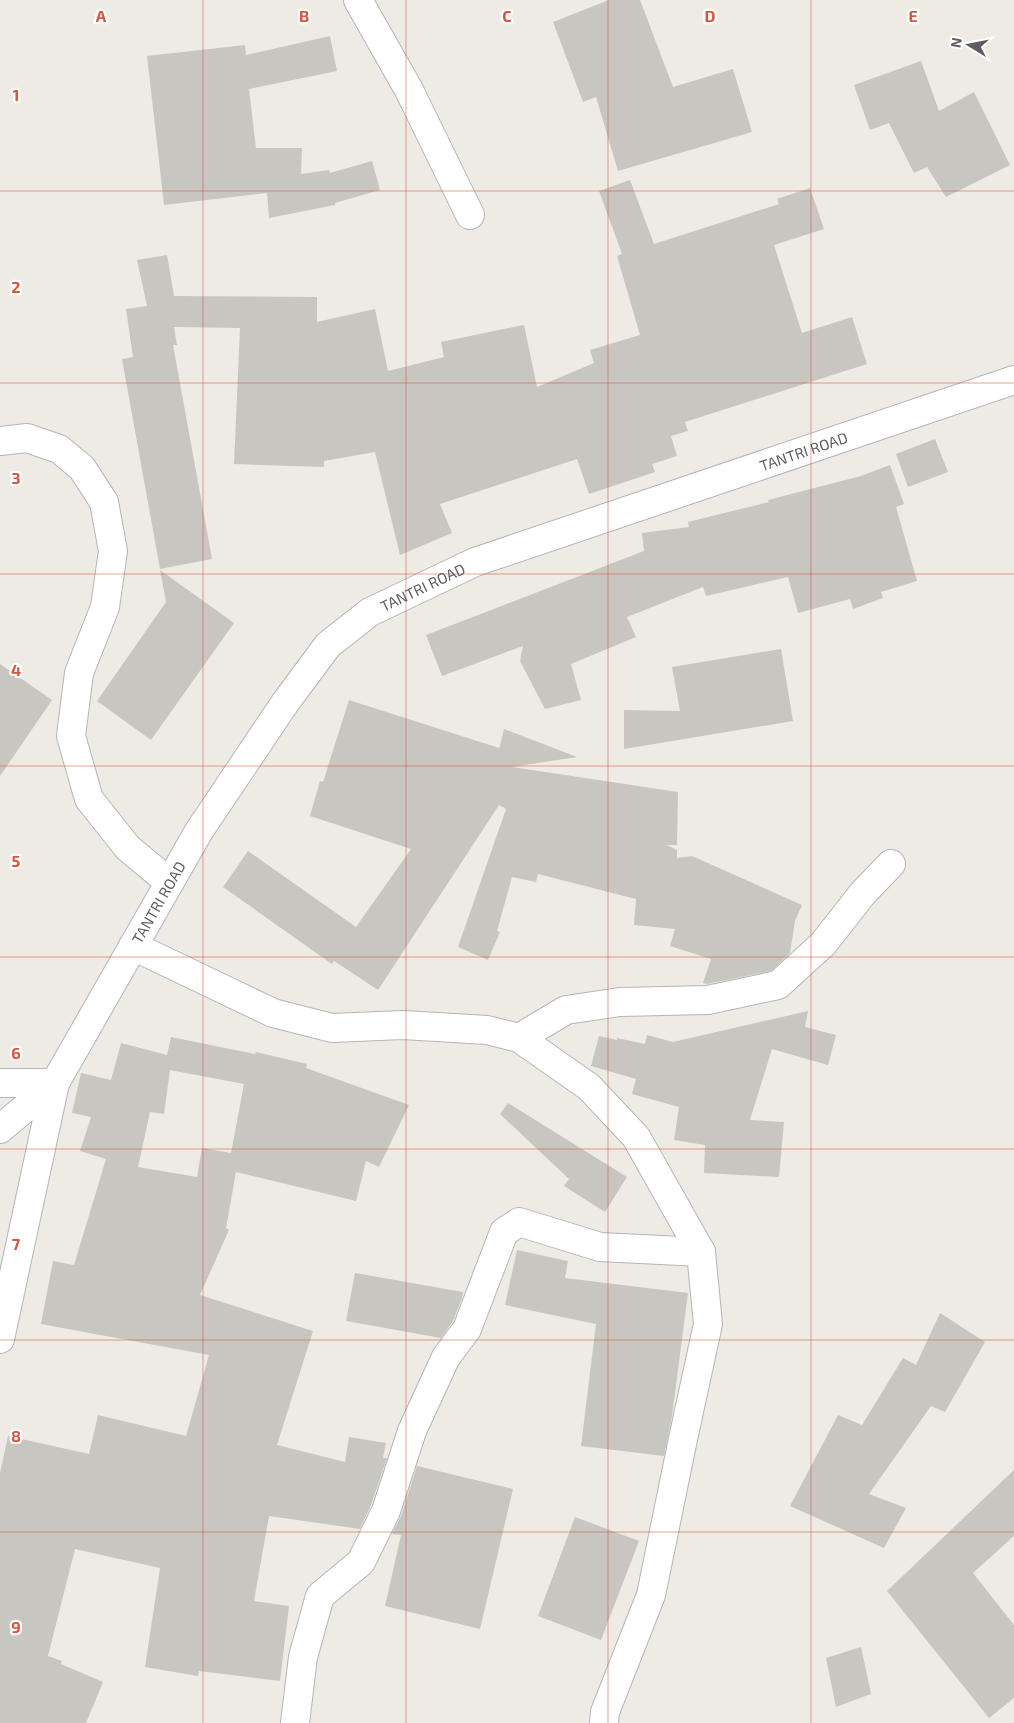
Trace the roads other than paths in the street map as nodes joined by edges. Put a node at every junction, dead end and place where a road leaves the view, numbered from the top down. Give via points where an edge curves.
1 (358, 0) edge
2 (470, 215) dead end
3 (1014, 380) edge
4 (0, 441) edge
5 (890, 864) dead end
6 (169, 882) junction
7 (133, 946) junction
8 (518, 1038) junction
9 (55, 1082) junction
10 (0, 1083) edge
11 (0, 1129) edge
12 (701, 1252) junction
13 (0, 1340) edge
14 (295, 1723) edge
15 (604, 1723) edge

1 - 2 street via 409,90
3 - 6 street, TANTRI ROAD via 475,562 370,612 328,645 199,831
4 - 6 street via 27,438 59,449 82,468 104,502 113,550 111,569 105,607 79,673 71,736 89,798 128,848
5 - 8 street via 823,944 778,985 708,1000 620,1002 566,1010
6 - 7 street, TANTRI ROAD
7 - 8 street via 273,1013 298,1020 332,1028 403,1025 487,1030
7 - 9 street, TANTRI ROAD
8 - 12 street via 589,1087 636,1137
9 - 10 street
9 - 11 street
9 - 13 street
12 - 14 street via 600,1247 519,1222 504,1232 467,1329 446,1357 412,1431 386,1511 361,1562 320,1596 303,1657
12 - 15 street via 708,1324 651,1595 605,1712

